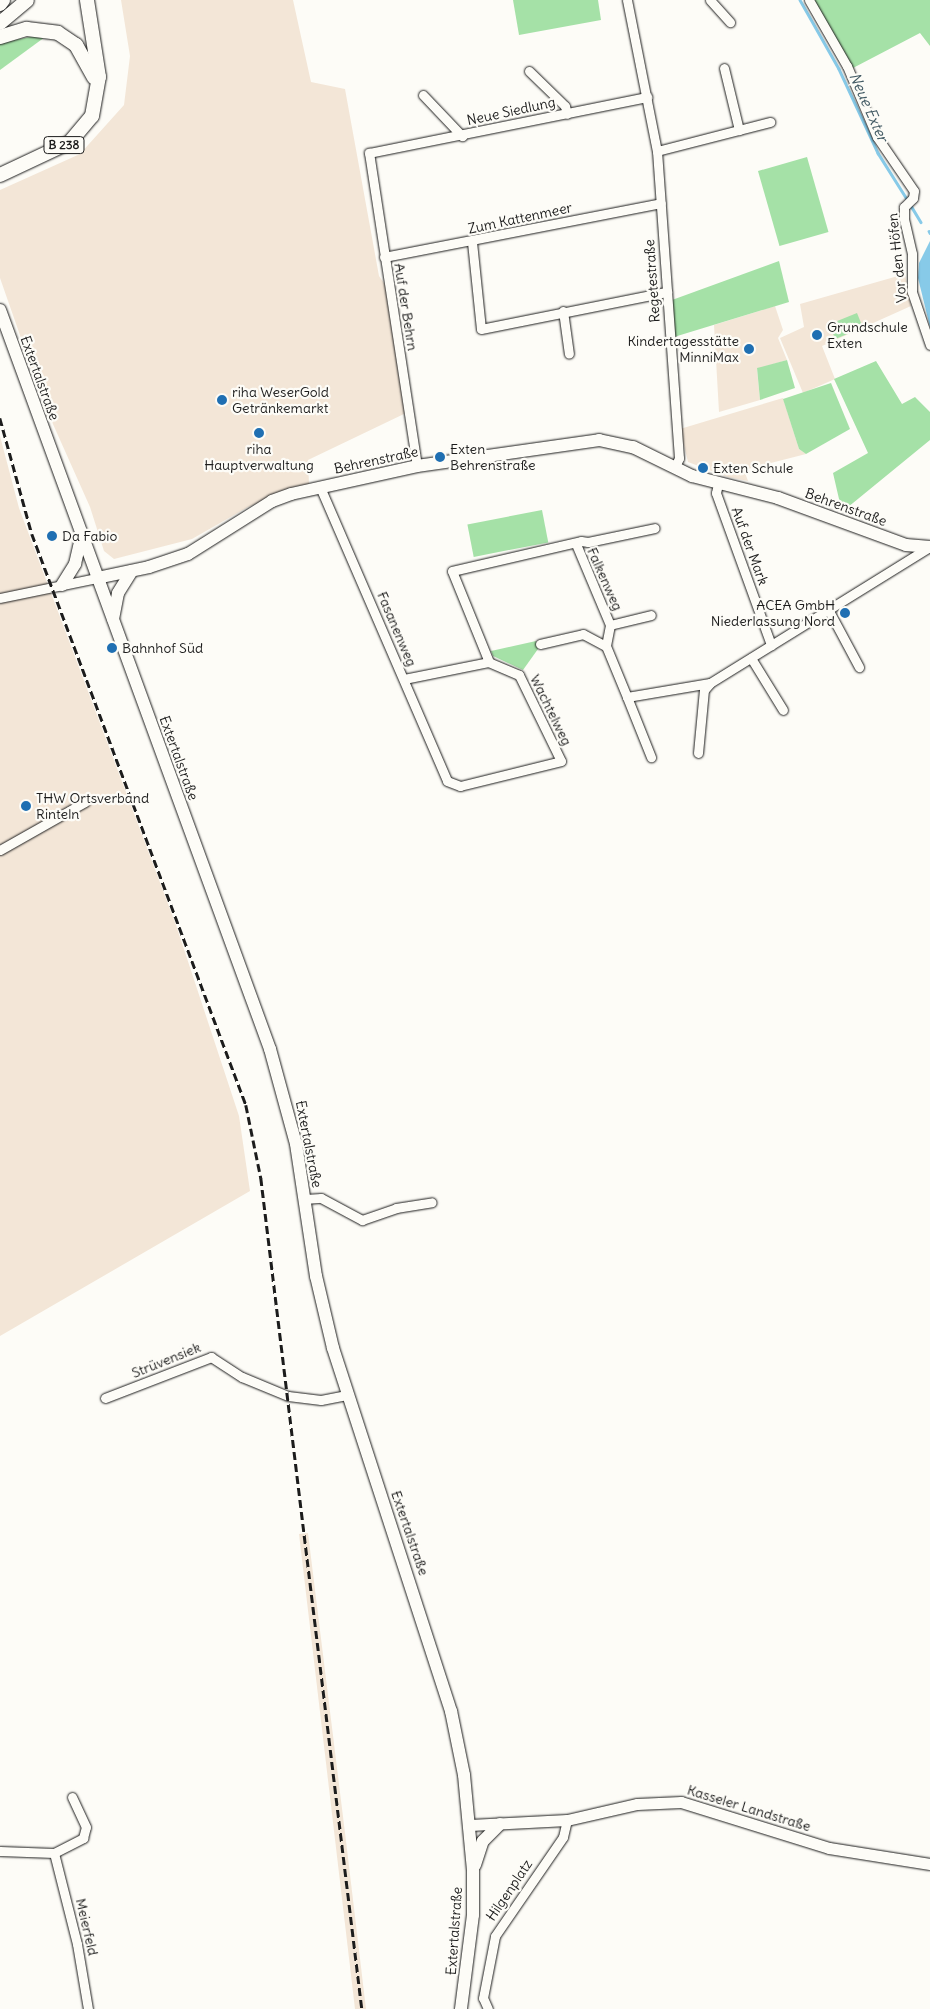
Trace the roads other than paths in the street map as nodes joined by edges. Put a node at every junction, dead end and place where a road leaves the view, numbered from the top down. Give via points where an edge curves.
1 (3, 0) edge
2 (27, 0) edge
3 (87, 0) edge
4 (710, 0) edge
5 (809, 0) edge
6 (630, 1) edge
7 (0, 4) edge
8 (730, 22) dead end
9 (0, 23) edge
10 (0, 37) edge
11 (724, 68) dead end
12 (530, 71) dead end
13 (98, 87) junction
14 (423, 95) dead end
15 (647, 97) junction
16 (567, 114) junction
17 (770, 122) dead end
18 (739, 130) junction
19 (462, 136) junction
20 (657, 151) junction
21 (369, 153) joint
22 (0, 175) edge
23 (661, 203) junction
24 (472, 242) junction
25 (384, 257) junction
26 (667, 292) junction
27 (0, 310) edge
28 (564, 311) junction
29 (930, 345) edge
30 (569, 354) dead end
31 (417, 466) junction
32 (676, 467) junction
33 (718, 484) junction
34 (320, 487) junction
35 (655, 528) dead end
36 (82, 536) junction
37 (576, 544) junction
38 (929, 548) edge
39 (132, 571) junction
40 (97, 578) junction
41 (62, 585) junction
42 (0, 598) edge
43 (828, 609) junction
44 (651, 615) dead end
45 (113, 619) junction
46 (610, 625) junction
47 (540, 644) dead end
48 (771, 645) junction
49 (606, 646) junction
50 (750, 658) junction
51 (489, 662) junction
52 (859, 667) dead end
53 (404, 679) junction
54 (710, 683) junction
55 (627, 697) junction
56 (783, 710) dead end
57 (698, 753) dead end
58 (651, 757) dead end
59 (447, 781) joint
60 (85, 802) dead end
61 (0, 850) edge
62 (305, 1199) junction
63 (432, 1202) dead end
64 (347, 1395) junction
65 (106, 1398) dead end
66 (72, 1797) dead end
67 (567, 1820) junction
68 (500, 1824) junction
69 (470, 1825) junction
70 (0, 1851) edge
71 (54, 1853) junction
72 (930, 1864) edge
73 (473, 1870) junction
74 (88, 2009) edge
75 (461, 2009) edge
76 (488, 2009) edge

1 - 7 main road
2 - 9 main road
3 - 13 main road, B 238 via 98,66
4 - 8 street
5 - 29 street, Vor den Höfen via 847,66 877,137 914,191 904,219 912,254 912,292
6 - 15 street, Regetestraße
10 - 13 main road via 27,29 58,33 83,54
11 - 18 street
12 - 16 street, Neue Siedlung via 565,106
13 - 22 main road, B 238 via 92,116 81,134 59,149
14 - 19 street, Neue Siedlung
15 - 16 street, Neue Siedlung
15 - 20 street, Regetestraße
16 - 19 street, Neue Siedlung
17 - 18 street
18 - 20 street
19 - 21 street, Neue Siedlung
20 - 23 street, Regetestraße
21 - 25 street, Auf der Behrn
23 - 24 street, Zum Kattenmeer
23 - 26 street, Regetestraße
24 - 25 street, Zum Kattenmeer
24 - 28 street via 481,329
25 - 31 street, Auf der Behrn
26 - 28 street
26 - 32 street, Regetestraße via 679,458
27 - 36 main road, Extertalstraße
28 - 30 street
31 - 32 main road, Behrenstraße via 599,440 633,447
31 - 34 main road, Behrenstraße
32 - 33 main road, Behrenstraße
33 - 38 main road, Behrenstraße via 778,498 906,545
33 - 48 street, Auf der Mark via 716,494
34 - 39 main road, Behrenstraße via 272,501 188,554
34 - 53 street, Fasanenweg
35 - 37 street, Falkenweg via 588,542 581,540
36 - 40 main road, Extertalstraße
36 - 41 main road via 75,564
37 - 46 street, Falkenweg
37 - 51 street, Falkenweg via 452,571
38 - 43 street
39 - 40 main road, Behrenstraße
39 - 45 main road via 118,593
40 - 41 street
40 - 45 main road, Extertalstraße
41 - 42 street
43 - 48 street
43 - 52 street
44 - 46 street, Falkenweg
45 - 62 main road, Extertalstraße via 270,1049 286,1101
46 - 49 street, Falkenweg
47 - 49 street via 583,634
48 - 50 street
49 - 55 street
50 - 54 street
50 - 56 street
51 - 53 street
51 - 59 street, Wachtelweg via 519,675 561,761 460,786
53 - 59 street, Fasanenweg
54 - 55 street
54 - 57 street via 704,690
55 - 58 street
60 - 61 street
62 - 63 street via 321,1198 362,1220 396,1208
62 - 64 main road, Extertalstraße via 321,1301
64 - 65 street, Strüvensiek via 320,1400 288,1396 242,1377 211,1356
64 - 69 main road, Extertalstraße via 438,1664 459,1743
66 - 71 street via 86,1827 85,1833 74,1844
67 - 68 street, Kasseler Landstraße
67 - 72 street, Kasseler Landstraße via 637,1804 680,1802 829,1848
67 - 76 street, Hilgenplatz via 562,1837 495,1936 483,1998
68 - 69 street, Kasseler Landstraße
68 - 73 main road via 484,1841
69 - 73 main road, Extertalstraße
70 - 71 street
71 - 74 street, Meierfeld via 78,1944
73 - 75 main road, Extertalstraße via 473,1915

